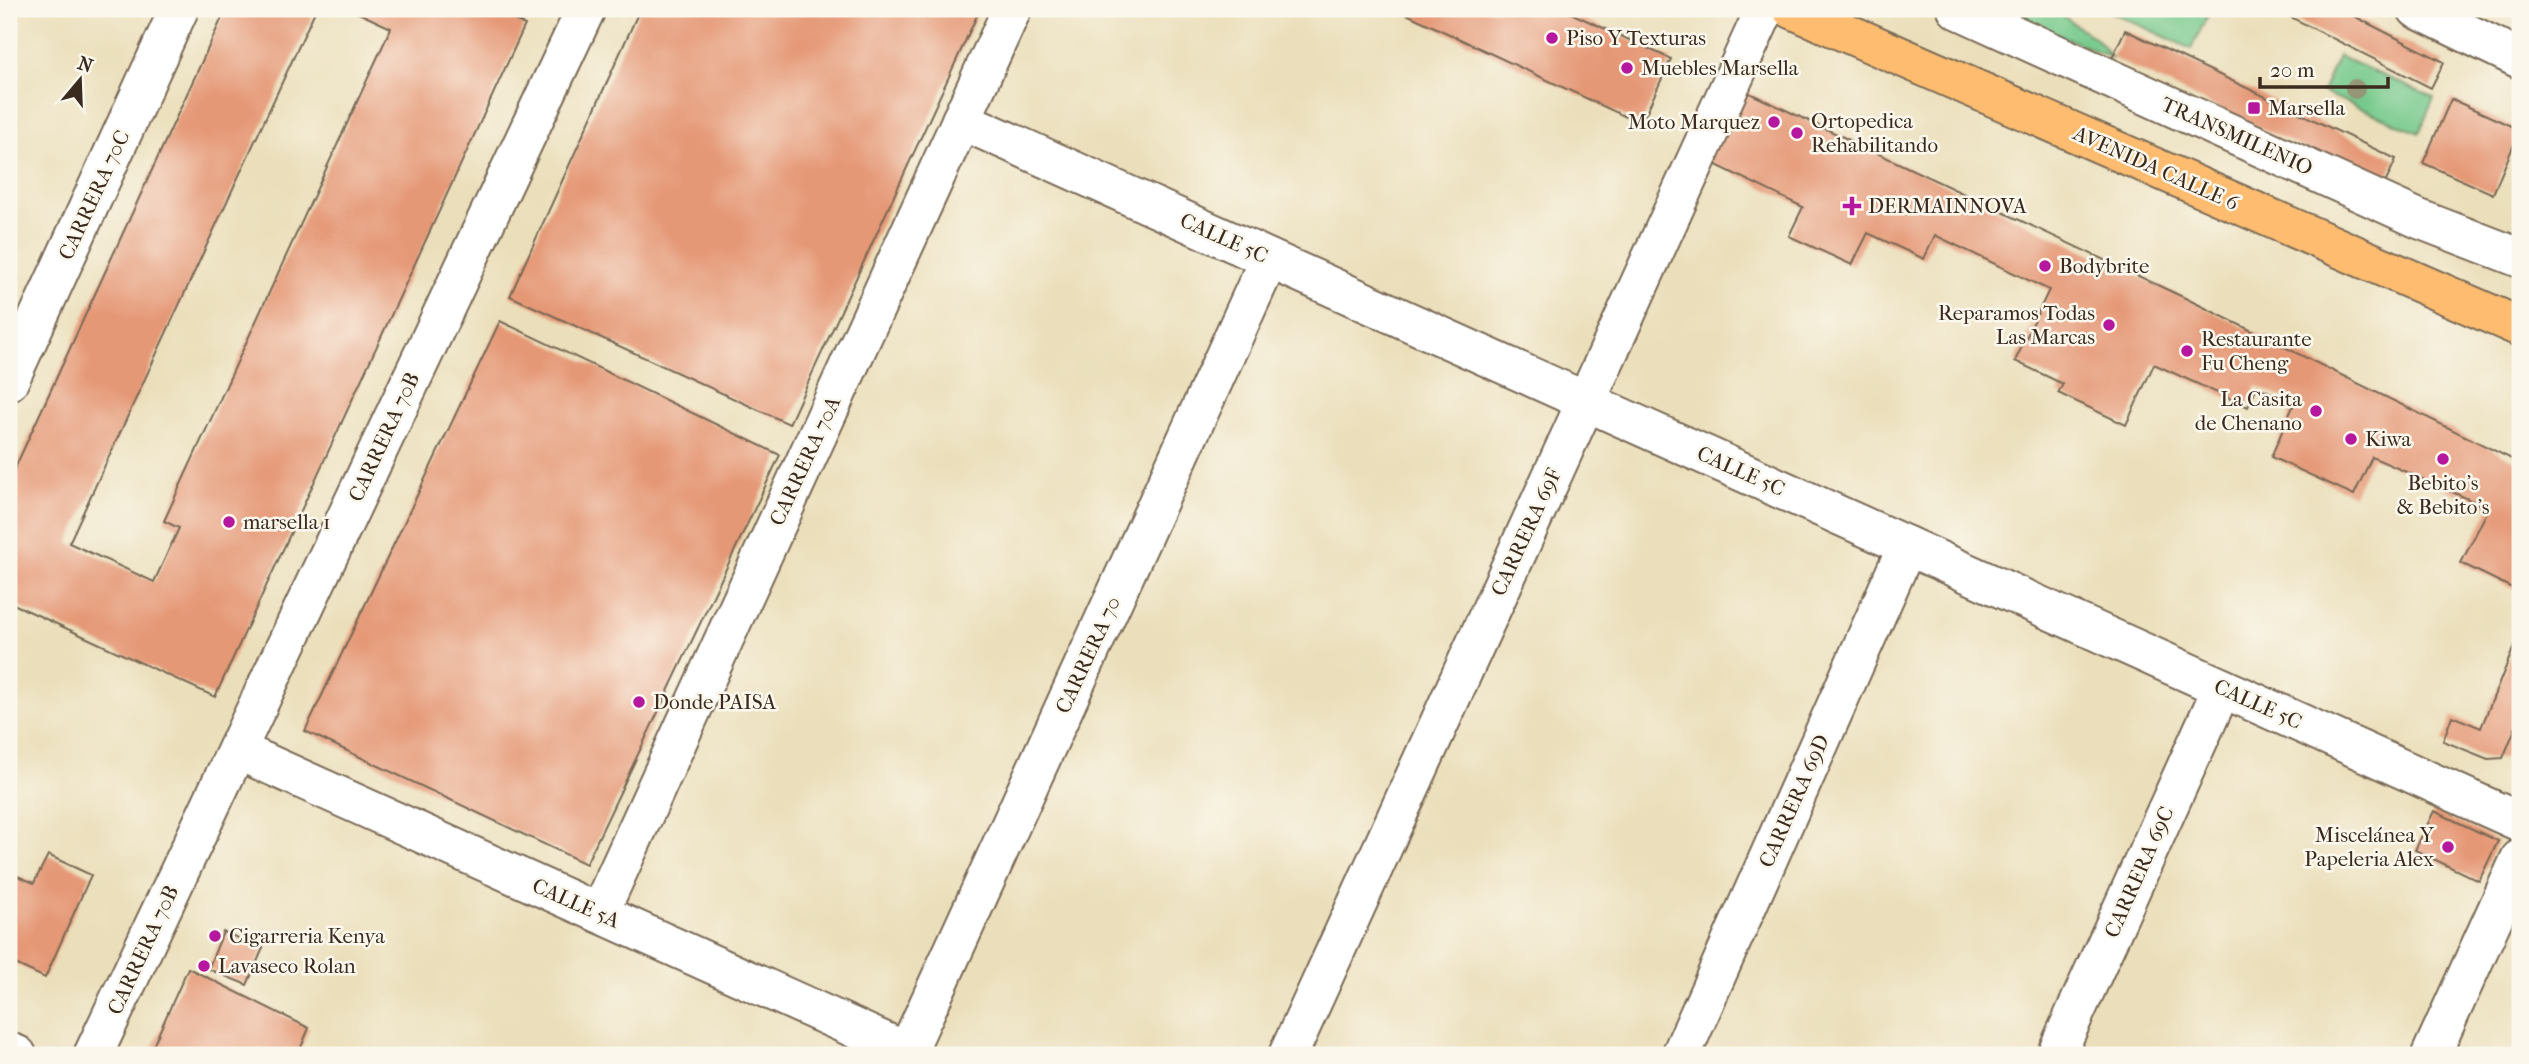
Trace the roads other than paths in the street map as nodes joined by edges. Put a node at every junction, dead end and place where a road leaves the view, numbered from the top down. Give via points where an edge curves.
1 (179, 9) edge
2 (586, 9) edge
3 (1012, 9) edge
4 (1765, 9) edge
5 (1792, 9) edge
6 (1957, 9) edge
7 (2417, 9) edge
8 (2520, 59) edge
9 (961, 120) junction
10 (2520, 258) edge
11 (1269, 259) junction
12 (2520, 327) edge
13 (9, 381) edge
14 (1586, 401) junction
15 (1907, 546) junction
16 (2222, 688) junction
17 (237, 750) junction
18 (2520, 822) edge
19 (2520, 859) edge
20 (599, 913) junction
21 (9, 1052) edge
22 (911, 1054) edge
23 (17, 1055) edge
24 (93, 1055) edge
25 (1288, 1055) edge
26 (1681, 1055) edge
27 (2056, 1055) edge
28 (2431, 1055) edge

1 - 13 street, CARRERA 70C
2 - 17 street, CARRERA 70B
3 - 9 street, CARRERA 70A
4 - 14 street, CARRERA 69F
5 - 12 highway, AVENIDA CALLE 6
6 - 10 street, TRANSMILENIO via 2419,219
7 - 8 street
9 - 11 street, CALLE 5C
9 - 20 street, CARRERA 70A
11 - 14 street, CALLE 5C
11 - 22 street, CARRERA 70
14 - 15 street, CALLE 5C
14 - 25 street, CARRERA 69F
15 - 16 street, CALLE 5C
15 - 26 street, CARRERA 69D
16 - 18 street, CALLE 5C
16 - 27 street, CARRERA 69C
17 - 20 street, CALLE 5A
17 - 24 street, CARRERA 70B
19 - 28 street
20 - 22 street, CALLE 5A
21 - 23 street

